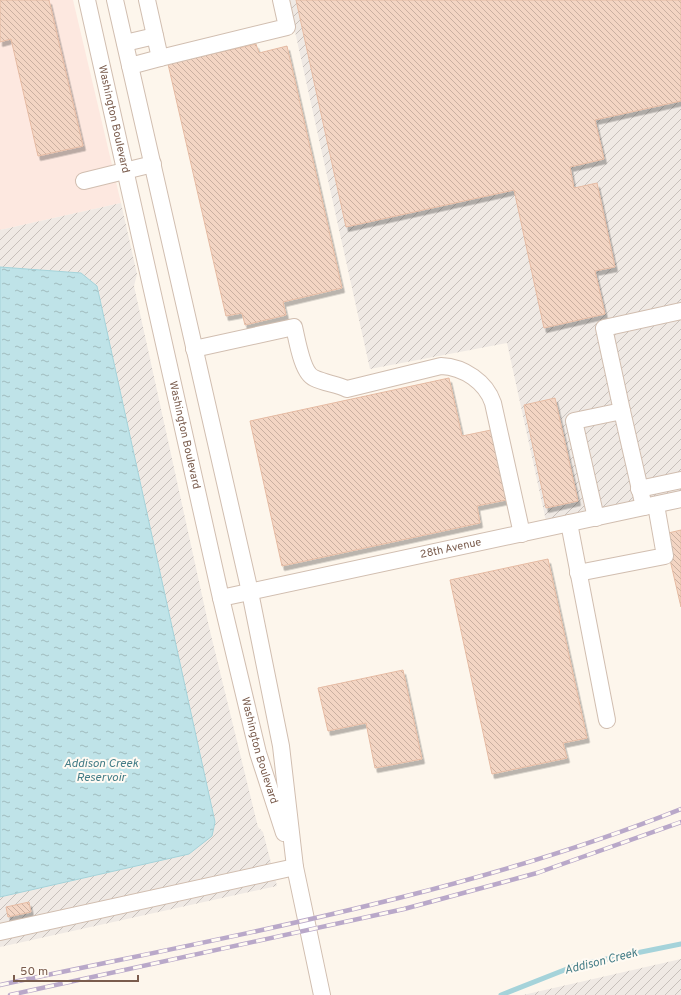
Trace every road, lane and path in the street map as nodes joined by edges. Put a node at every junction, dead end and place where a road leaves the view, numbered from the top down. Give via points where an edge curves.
1 (87, 0) edge
2 (115, 0) edge
3 (147, 0) edge
4 (280, 0) edge
5 (155, 36) junction
6 (125, 43) junction
7 (160, 58) junction
8 (130, 66) junction
9 (153, 164) junction
10 (124, 171) junction
11 (84, 181) dead end
12 (681, 311) edge
13 (194, 349) junction
14 (622, 411) junction
15 (681, 480) edge
16 (639, 489) junction
17 (681, 499) edge
18 (650, 506) junction
19 (596, 518) junction
20 (569, 523) junction
21 (522, 534) junction
22 (578, 573) junction
23 (250, 592) junction
24 (221, 598) junction
25 (607, 720) dead end
26 (296, 867) junction
27 (0, 932) edge
28 (322, 995) edge

1 - 10 street, Washington Boulevard
2 - 6 street, Washington Boulevard
3 - 5 street
4 - 7 street via 287,27
5 - 6 street
5 - 7 street
6 - 8 street, Washington Boulevard
7 - 8 street
8 - 9 street, Washington Boulevard
9 - 10 street
9 - 13 street, Washington Boulevard
10 - 11 street
10 - 24 street, Washington Boulevard
12 - 14 street via 604,328
13 - 21 street via 294,327 301,359 308,373 313,378 347,389 441,366 450,366 472,376 489,392 493,403
13 - 23 street, Washington Boulevard
14 - 16 street
14 - 19 street via 574,420
15 - 16 street
16 - 18 street
17 - 18 street, 28th Avenue
18 - 19 street, 28th Avenue
18 - 22 street via 665,556
19 - 20 street, 28th Avenue
20 - 21 street, 28th Avenue
20 - 22 street
21 - 23 street, 28th Avenue
22 - 25 street
23 - 24 street, 28th Avenue
23 - 26 street, Washington Boulevard via 281,746
24 - 26 street, Washington Boulevard via 258,753
26 - 27 street
26 - 28 street, Washington Boulevard

